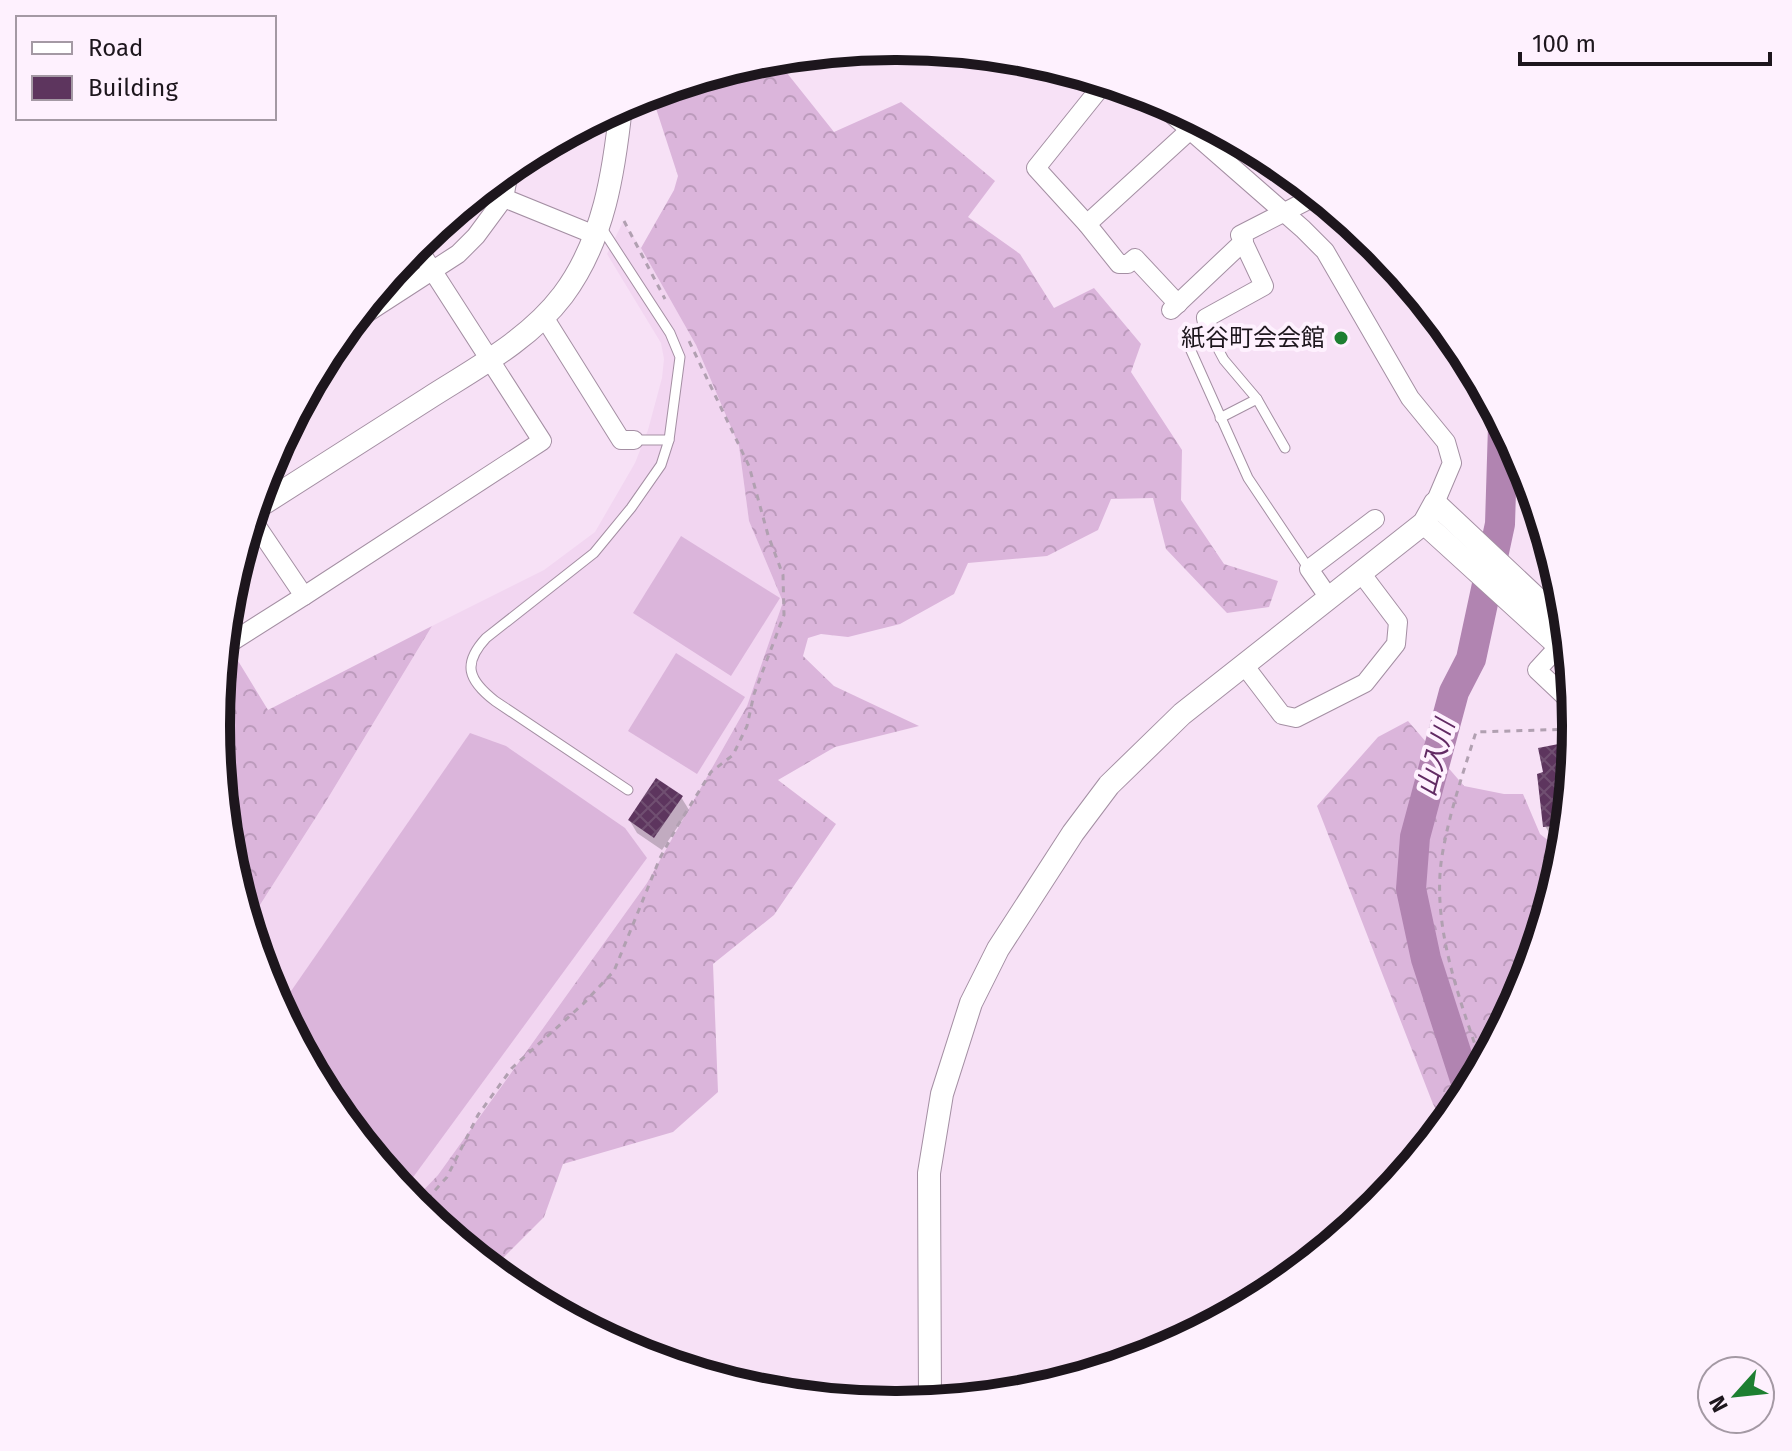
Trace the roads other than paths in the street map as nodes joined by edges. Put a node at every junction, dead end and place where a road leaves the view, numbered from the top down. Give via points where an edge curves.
1 (1097, 91) edge
2 (619, 121) edge
3 (1188, 128) edge
4 (1190, 130) junction
5 (506, 187) edge
6 (500, 192) edge
7 (504, 198) junction
8 (1305, 201) edge
9 (1283, 213) junction
10 (1087, 224) junction
11 (598, 230) junction
12 (1244, 241) junction
13 (424, 257) edge
14 (433, 271) junction
15 (382, 304) edge
16 (544, 317) junction
17 (1209, 332) junction
18 (490, 359) junction
19 (1257, 399) junction
20 (1220, 418) junction
21 (634, 440) joint
22 (669, 440) junction
23 (1285, 448) dead end
24 (271, 499) edge
25 (1435, 503) junction
26 (1375, 519) dead end
27 (1424, 523) junction
28 (260, 531) edge
29 (1309, 569) junction
30 (1361, 573) junction
31 (304, 596) junction
32 (1329, 598) junction
33 (1554, 629) edge
34 (1555, 635) edge
35 (236, 639) edge
36 (1557, 650) edge
37 (1244, 665) junction
38 (1560, 692) edge
39 (628, 790) dead end
40 (930, 1390) edge

1 - 10 street via 1036,165
2 - 11 street
3 - 4 street
4 - 9 street
4 - 10 street
5 - 7 street
6 - 7 street
7 - 11 street
7 - 14 street via 476,236
8 - 9 street
9 - 12 street via 1240,235
9 - 25 street via 1325,251 1410,398 1446,442 1452,463
10 - 12 street via 1119,264 1135,258 1174,307
11 - 16 street via 564,294
11 - 22 lane via 670,333 680,357
12 - 17 street via 1264,286 1206,318
13 - 14 street
14 - 15 street
14 - 18 street
16 - 18 street
16 - 21 street via 621,440
17 - 19 lane via 1224,360
17 - 20 lane via 1188,344
18 - 24 street
18 - 31 street via 542,441
19 - 20 lane
19 - 23 lane
20 - 29 lane via 1248,478
21 - 22 lane
22 - 39 lane via 661,465 594,553 486,638 473,652 470,666 488,696
25 - 27 street
25 - 33 street via 1512,576
26 - 29 street
27 - 30 street
27 - 34 street
28 - 31 street
29 - 32 street
30 - 32 street
30 - 37 street via 1398,622 1396,644 1365,683 1296,718 1282,715
31 - 35 street
32 - 37 street
36 - 38 street via 1537,670
37 - 40 street via 1182,714 1109,785 998,949 971,1003 942,1094 929,1173

